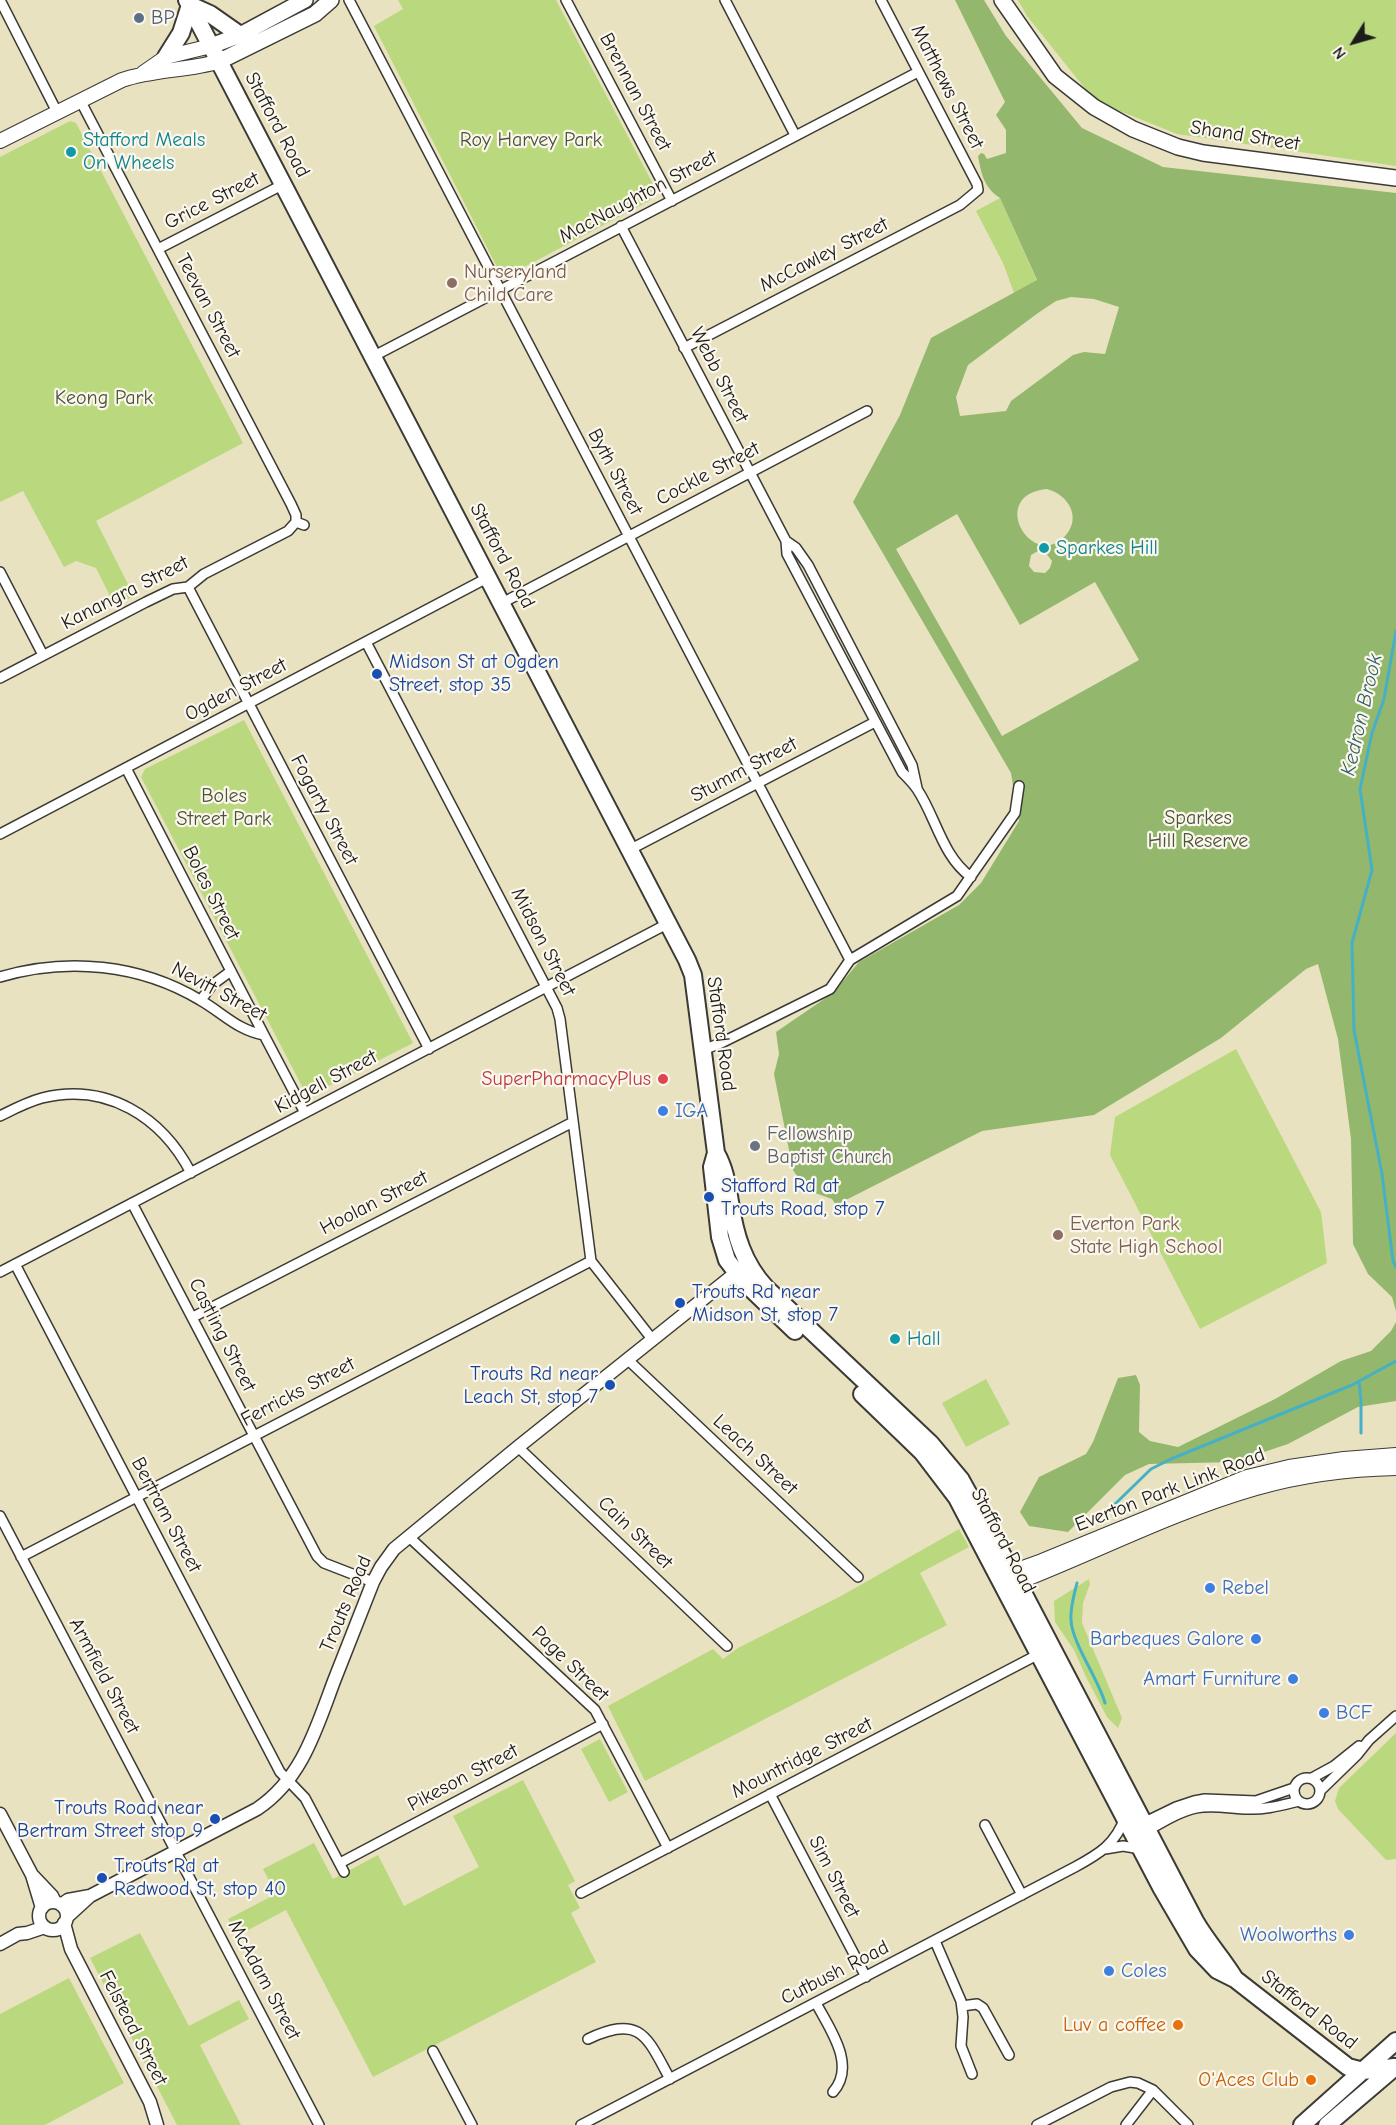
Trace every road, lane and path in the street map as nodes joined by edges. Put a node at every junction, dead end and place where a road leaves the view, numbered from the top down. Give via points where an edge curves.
1 (0, 0) edge
2 (305, 0) edge
3 (331, 0) edge
4 (349, 0) edge
5 (566, 0) edge
6 (725, 0) edge
7 (881, 0) edge
8 (1002, 0) edge
9 (188, 3) edge
10 (240, 35) junction
11 (211, 46) junction
12 (165, 57) junction
13 (220, 61) junction
14 (918, 72) junction
15 (143, 73) junction
16 (80, 100) junction
17 (57, 112) junction
18 (795, 135) junction
19 (0, 141) edge
20 (1396, 178) edge
21 (284, 184) junction
22 (978, 190) joint
23 (672, 201) junction
24 (621, 226) junction
25 (158, 249) junction
26 (500, 290) junction
27 (684, 348) junction
28 (374, 356) junction
29 (867, 411) dead end
30 (749, 473) junction
31 (300, 524) joint
32 (629, 536) junction
33 (786, 541) junction
34 (0, 572) edge
35 (489, 577) junction
36 (188, 587) junction
37 (502, 603) junction
38 (366, 642) junction
39 (43, 655) junction
40 (0, 678) edge
41 (249, 703) junction
42 (875, 722) junction
43 (126, 768) junction
44 (757, 783) junction
45 (1019, 786) dead end
46 (917, 789) junction
47 (2, 829) edge
48 (631, 849) junction
49 (971, 877) junction
50 (669, 923) junction
51 (850, 960) junction
52 (231, 971) junction
53 (0, 977) edge
54 (546, 987) junction
55 (201, 1000) junction
56 (264, 1035) junction
57 (429, 1049) junction
58 (703, 1050) junction
59 (304, 1113) junction
60 (0, 1116) edge
61 (573, 1122) junction
62 (191, 1173) junction
63 (132, 1203) junction
64 (591, 1261) junction
65 (15, 1264) junction
66 (741, 1268) junction
67 (0, 1272) edge
68 (193, 1317) junction
69 (652, 1339) junction
70 (627, 1359) junction
71 (253, 1436) junction
72 (518, 1447) junction
73 (1396, 1455) edge
74 (1396, 1468) edge
75 (136, 1497) junction
76 (0, 1516) edge
77 (408, 1536) junction
78 (21, 1557) junction
79 (858, 1577) dead end
80 (1008, 1579) junction
81 (373, 1582) junction
82 (727, 1646) dead end
83 (1039, 1654) junction
84 (1396, 1716) edge
85 (603, 1724) junction
86 (1369, 1740) junction
87 (1312, 1779) junction
88 (288, 1780) junction
89 (1294, 1788) junction
90 (1320, 1791) junction
91 (770, 1794) junction
92 (1299, 1801) junction
93 (0, 1814) edge
94 (985, 1825) dead end
95 (1137, 1831) junction
96 (668, 1848) junction
97 (1105, 1849) junction
98 (176, 1851) junction
99 (342, 1867) joint
100 (32, 1875) junction
101 (581, 1893) dead end
102 (1022, 1895) junction
103 (90, 1896) junction
104 (58, 1903) junction
105 (41, 1911) junction
106 (65, 1920) junction
107 (48, 1928) junction
108 (18, 1934) junction
109 (934, 1941) junction
110 (0, 1944) edge
111 (70, 1949) junction
112 (866, 1977) junction
113 (816, 2003) junction
114 (962, 2006) junction
115 (588, 2039) dead end
116 (1396, 2041) edge
117 (433, 2051) dead end
118 (1009, 2055) dead end
119 (1395, 2066) edge
120 (1363, 2071) junction
121 (972, 2074) dead end
122 (670, 2079) junction
123 (1153, 2090) junction
124 (833, 2092) dead end
125 (157, 2125) edge
126 (319, 2125) edge
127 (472, 2125) edge
128 (581, 2125) edge
129 (1037, 2125) edge
130 (1126, 2125) edge
131 (1188, 2125) edge
132 (1302, 2125) edge
133 (1327, 2125) edge

1 - 17 street
2 - 10 main road
3 - 13 main road via 315,14
4 - 26 street, Byth Street
5 - 23 street, Brennan Street
6 - 18 street
7 - 14 street, Matthews Street
8 - 20 main road, Shand Street via 1055,76 1094,107 1133,129 1203,153
9 - 10 highway
9 - 11 highway, Stafford Road
9 - 12 highway via 181,33
10 - 11 main road
11 - 12 main road
11 - 13 highway, Stafford Road
12 - 15 main road
13 - 15 main road
13 - 21 highway, Stafford Road
14 - 18 street, MacNaughton Street
14 - 22 street, Matthews Street
15 - 16 main road
16 - 17 main road
16 - 25 street, Teevan Street
17 - 19 main road
18 - 23 street, MacNaughton Street
21 - 25 street, Grice Street
21 - 28 highway, Stafford Road
22 - 27 street, McCawley Street via 960,205
23 - 24 street, MacNaughton Street
24 - 26 street, MacNaughton Street
24 - 27 street, Webb Street
25 - 31 street, Teevan Street
26 - 28 street, MacNaughton Street
26 - 32 street, Byth Street
27 - 30 street, Webb Street
28 - 35 highway, Stafford Road
29 - 30 street, Cockle Street
30 - 32 street, Cockle Street
30 - 33 street, Webb Street
31 - 36 street, Kanangra Street via 204,574
32 - 37 street, Cockle Street
32 - 44 street, Byth Street
33 - 42 street, Webb Street via 787,554
33 - 46 street, Webb Street via 808,565 912,765
34 - 39 street
35 - 37 highway, Stafford Road
35 - 38 street, Ogden Street
36 - 39 street, Kanangra Street via 169,591
36 - 41 street, Fogarty Street
37 - 48 highway, Stafford Road
38 - 41 street, Ogden Street
38 - 54 street, Midson Street
39 - 40 street, Kanangra Street
41 - 43 street, Ogden Street
41 - 57 street, Fogarty Street
42 - 44 street, Stumm Street
42 - 46 street, Webb Street via 902,772
43 - 47 street, Ogden Street
43 - 52 street, Boles Street
44 - 48 street, Stumm Street
44 - 51 street, Byth Street
45 - 49 street via 1015,813
46 - 49 street, Webb Street via 951,855
48 - 50 highway, Stafford Road
49 - 51 street via 957,896
50 - 54 street, Kidgell Street
50 - 58 highway, Stafford Road via 693,975
51 - 58 street via 830,989
52 - 55 street, Boles Street via 212,985
52 - 56 street, Boles Street
53 - 55 street, Nevitt Street via 58,966 112,968 160,980
54 - 57 street, Kidgell Street
54 - 61 street, Midson Street via 560,1019
55 - 56 street, Nevitt Street via 246,1031
56 - 59 street, Nevitt Street
57 - 59 street, Kidgell Street
58 - 66 highway, Stafford Road via 716,1153 711,1167 720,1237 727,1260
59 - 62 street, Kidgell Street
60 - 62 street via 52,1096 76,1094 110,1100 131,1108 160,1129
61 - 64 street, Midson Street
61 - 68 street, Hoolan Street
62 - 63 street, Kidgell Street
63 - 65 street, Kidgell Street
63 - 68 street, Castling Street
64 - 69 street
64 - 71 street, Ferricks Street
65 - 67 street, Kidgell Street
65 - 75 street, Bertram Street
66 - 69 street, Trouts Road
66 - 80 highway, Stafford Road via 922,1452 957,1498
68 - 71 street, Castling Street
69 - 70 street, Trouts Road
70 - 72 street, Trouts Road
70 - 79 street, Leach Street
71 - 75 street, Ferricks Street
71 - 81 street, Castling Street via 319,1559
72 - 77 street, Trouts Road
72 - 82 street, Cain Street
73 - 80 main road, Everton Park Link Road via 1300,1465 1247,1477 1042,1561
74 - 80 main road, Everton Park Link Road via 1339,1472 1247,1491
75 - 78 street, Ferricks Street
75 - 88 street, Bertram Street via 280,1772
76 - 78 street, Armfield Street
77 - 81 street, Trouts Road via 386,1558
77 - 85 street, Page Street via 590,1705
78 - 98 street, Armfield Street
80 - 83 highway, Stafford Road
80 - 95 highway, Stafford Road
81 - 88 street, Trouts Road via 306,1755
83 - 91 street, Mountridge Street
83 - 95 highway, Stafford Road
84 - 86 street
85 - 96 street, Page Street
85 - 99 street, Pikeson Street
86 - 87 street
86 - 90 street
87 - 89 street via 1299,1780
87 - 90 street
88 - 98 street, Trouts Road via 257,1809
88 - 99 street, Bertram Street via 305,1798
89 - 92 street
89 - 95 street via 1248,1802 1194,1801 1176,1807
90 - 92 street via 1314,1802
91 - 96 street, Mountridge Street
91 - 112 street, Sim Street
92 - 95 street via 1250,1810 1195,1808
93 - 100 street
94 - 102 street
95 - 97 street, Cutbush Road via 1118,1835
95 - 97 street, Cutbush Road via 1123,1846
95 - 120 highway, Stafford Road via 1197,1949 1217,1970 1235,1979 1340,2062
96 - 101 street, Mountridge Street
97 - 102 street, Cutbush Road
98 - 103 street, Trouts Road
98 - 126 street, McAdam Street
100 - 104 street
100 - 105 street
102 - 109 street, Cutbush Road
103 - 104 street, Trouts Road
103 - 106 street, Trouts Road
104 - 105 street via 48,1903
104 - 106 street via 66,1912
105 - 107 street via 42,1923
105 - 108 street
106 - 107 street via 57,1929
106 - 111 street, Felstead Street
107 - 108 street
107 - 111 street, Felstead Street
108 - 110 street
109 - 112 street, Cutbush Road
109 - 114 street
111 - 125 street, Felstead Street via 150,2102
112 - 113 street, Cutbush Road
113 - 122 street, Cutbush Road
113 - 124 street via 842,2057 841,2080
114 - 118 street via 977,2004 983,2008
114 - 121 street via 961,2046
115 - 122 street via 617,2028 640,2032
116 - 120 highway
117 - 127 street
119 - 120 highway, Stafford Road
119 - 133 highway
120 - 132 highway
122 - 128 street, Cutbush Road
123 - 129 street via 1138,2083 1120,2084
123 - 130 street
123 - 131 street

